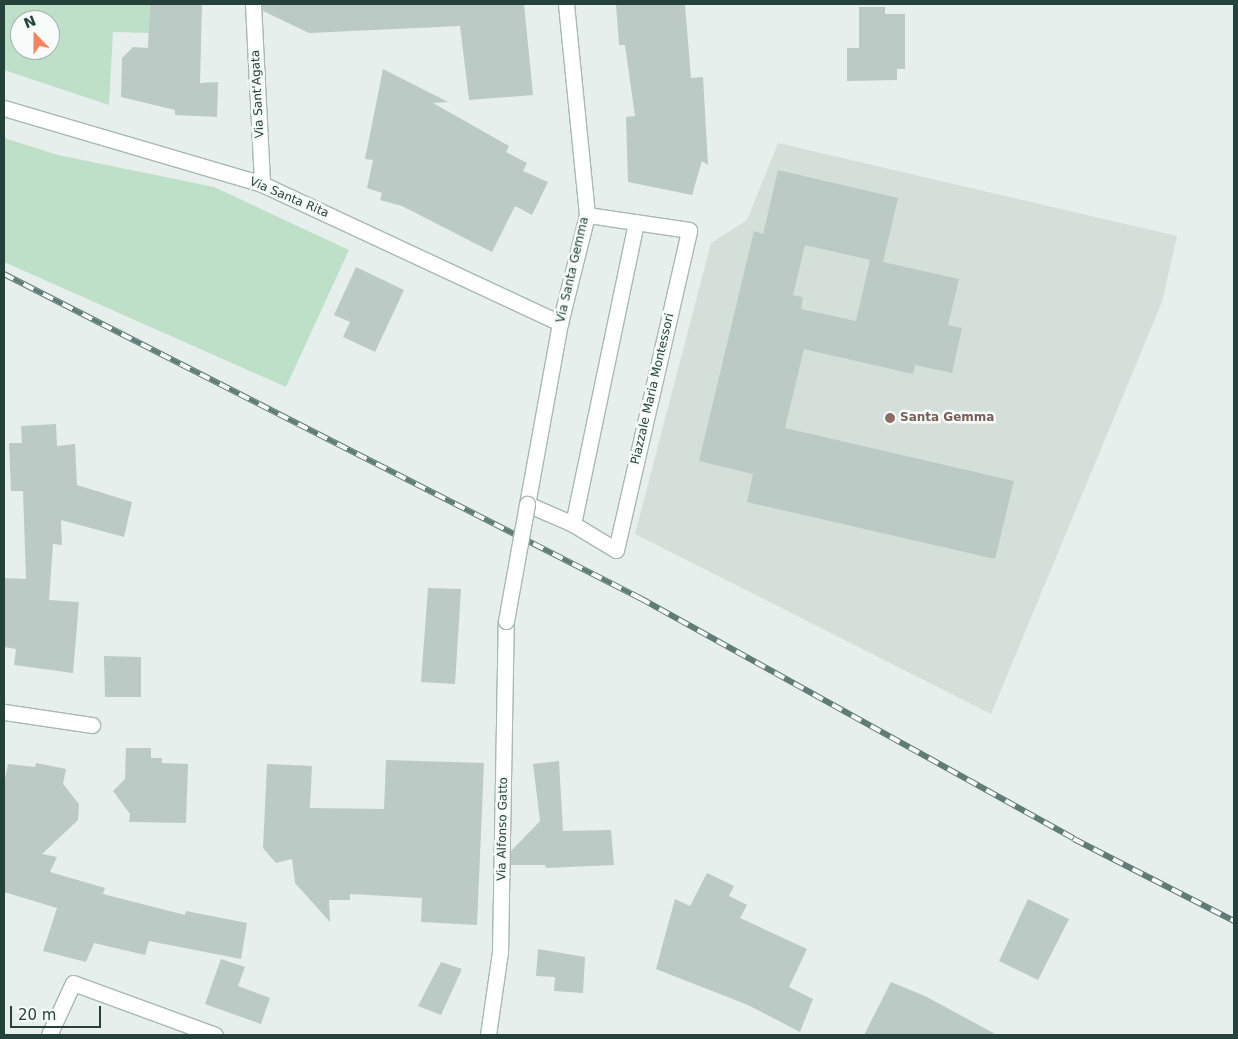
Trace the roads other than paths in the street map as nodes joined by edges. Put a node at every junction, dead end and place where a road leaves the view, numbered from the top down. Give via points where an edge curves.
1 (253, 4) edge
2 (566, 4) edge
3 (4, 108) edge
4 (262, 184) junction
5 (587, 215) junction
6 (636, 223) junction
7 (560, 323) junction
8 (526, 504) junction
9 (573, 524) junction
10 (506, 621) joint
11 (4, 712) edge
12 (92, 725) dead end
13 (49, 1035) edge
14 (215, 1035) edge
15 (488, 1035) edge

1 - 4 street, Via Sant'Agata
2 - 5 street, Via Santa Gemma
3 - 4 street, Via Santa Rita
4 - 7 street, Via Santa Rita
5 - 6 street, Piazzale Maria Montessori
5 - 7 street, Via Santa Gemma
6 - 9 street
6 - 9 street, Piazzale Maria Montessori via 689,230 616,550
7 - 8 street, Via Santa Gemma
8 - 9 street, Piazzale Maria Montessori
8 - 10 street, Via Santa Gemma, bridge
10 - 15 street, Via Alfonso Gatto via 500,952
11 - 12 street
13 - 14 street via 73,983

